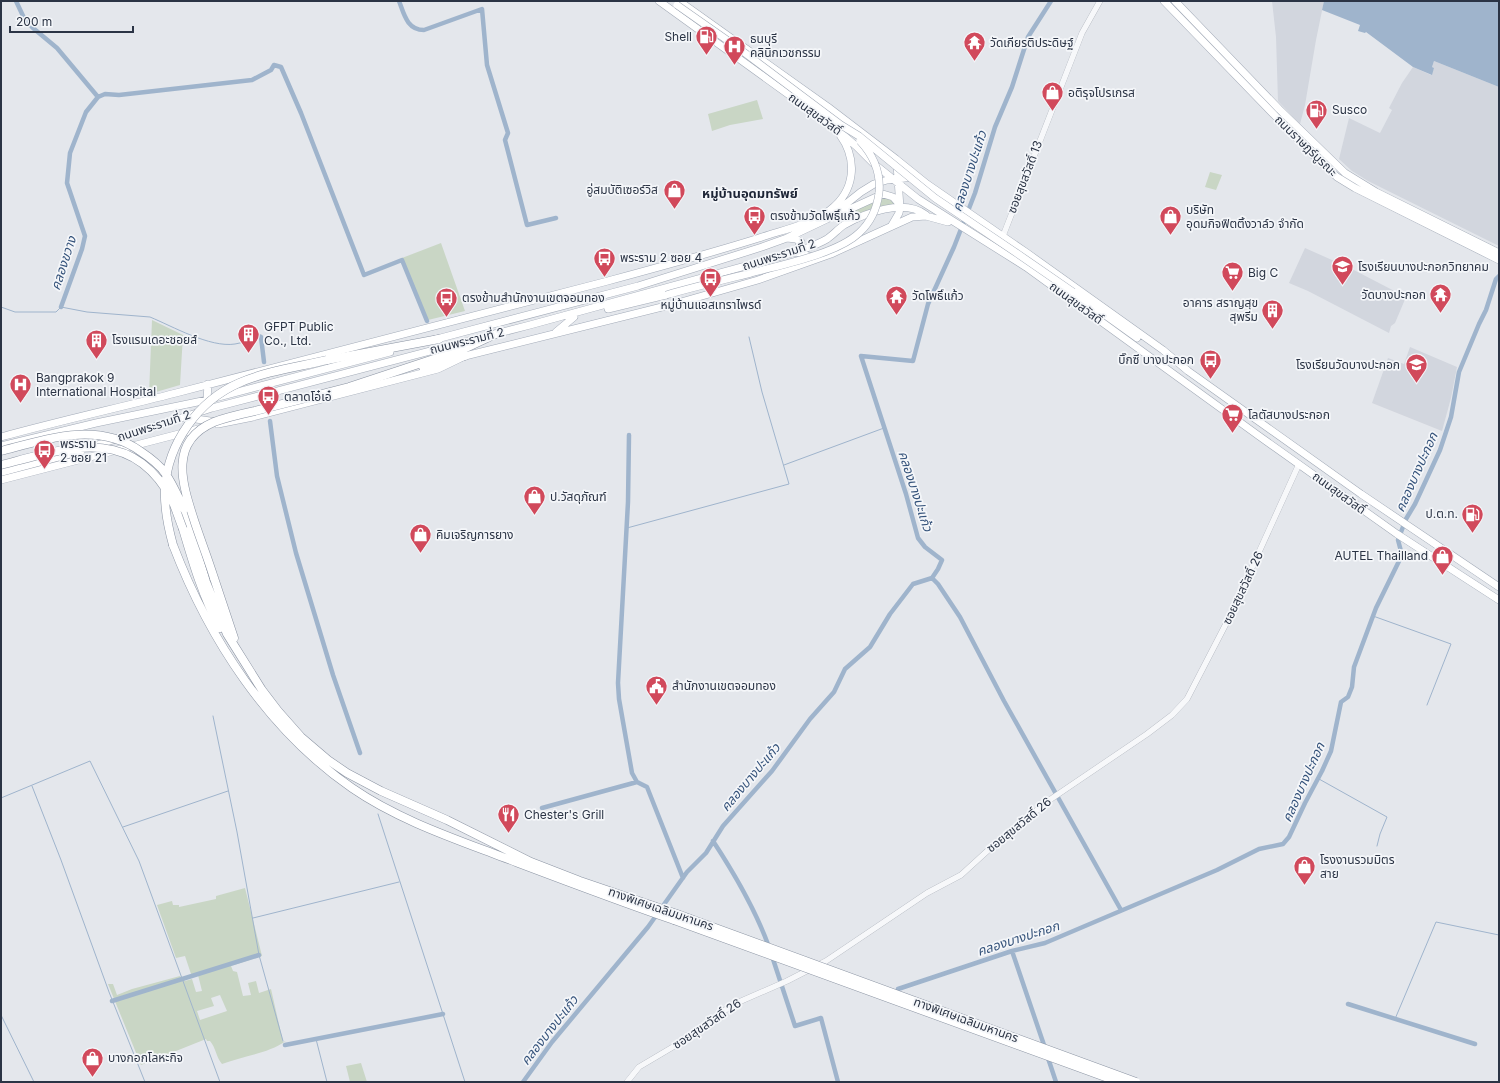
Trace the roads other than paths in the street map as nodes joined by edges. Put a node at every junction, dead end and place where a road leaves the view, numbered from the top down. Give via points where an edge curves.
1 (659, 1) edge
2 (1100, 1) edge
3 (1164, 1) edge
4 (1175, 1) edge
5 (676, 2) edge
6 (838, 126) junction
7 (889, 153) junction
8 (896, 159) junction
9 (878, 168) junction
10 (920, 178) junction
11 (897, 181) junction
12 (927, 184) junction
13 (918, 199) junction
14 (837, 204) junction
15 (900, 206) junction
16 (840, 214) junction
17 (926, 216) junction
18 (827, 219) junction
19 (1439, 223) junction
20 (892, 225) junction
21 (843, 226) junction
22 (960, 226) junction
23 (1447, 235) junction
24 (1002, 236) junction
25 (787, 238) junction
26 (1464, 240) junction
27 (1499, 248) edge
28 (796, 252) junction
29 (1499, 253) edge
30 (782, 256) junction
31 (824, 256) junction
32 (1499, 260) edge
33 (810, 262) junction
34 (1499, 264) edge
35 (553, 296) junction
36 (570, 303) junction
37 (574, 317) junction
38 (530, 325) junction
39 (498, 333) junction
40 (546, 336) junction
41 (439, 338) junction
42 (465, 356) junction
43 (1184, 369) junction
44 (208, 384) junction
45 (349, 387) junction
46 (207, 400) junction
47 (212, 408) junction
48 (182, 417) junction
49 (202, 419) junction
50 (223, 423) junction
51 (191, 431) junction
52 (1, 437) edge
53 (124, 444) junction
54 (1, 446) edge
55 (1, 451) edge
56 (130, 453) junction
57 (1, 454) edge
58 (1, 464) edge
59 (1299, 464) junction
60 (1, 471) edge
61 (1, 480) edge
62 (1499, 587) edge
63 (1499, 600) edge
64 (239, 654) junction
65 (247, 682) junction
66 (627, 1082) edge
67 (1119, 1082) edge
68 (1136, 1082) edge

1 - 6 main road, ถนนสุขสวัสดิ์ via 820,117
2 - 24 street, ซอยสุขสวัสดิ์ 13 via 1082,33
3 - 23 main road, ถนนราษฎร์บูรณะ via 1333,174 1365,194
4 - 19 main road, ถนนราษฎร์บูรณะ via 1279,110 1337,166 1363,185
5 - 6 main road, bridge
5 - 7 main road, ถนนสุขสวัสดิ์ via 828,107
6 - 9 main road, ถนนสุขสวัสดิ์
6 - 14 main road, ถนนพระรามที่ 2 via 847,146 852,167 850,186
6 - 37 main road, bridge via 861,141 875,163 878,176 876,206 859,234 844,243 805,258
6 - 43 main road, bridge via 859,136 935,198
7 - 8 main road, ถนนสุขสวัสดิ์
7 - 9 main road via 886,165
8 - 10 main road, ถนนสุขสวัสดิ์
8 - 11 main road
9 - 11 main road, ถนนสุขสวัสดิ์
10 - 11 main road, ถนนพระรามที่ 2
10 - 12 main road, ถนนสุขสวัสดิ์
11 - 13 main road, ถนนสุขสวัสดิ์
11 - 15 main road
11 - 18 main road, ถนนพระรามที่ 2 via 881,182 868,187
12 - 13 main road via 919,188
12 - 24 main road, ถนนสุขสวัสดิ์
13 - 22 main road, ถนนสุขสวัสดิ์
14 - 18 main road
14 - 35 main road, ถนนพระรามที่ 2 via 806,222 740,244
15 - 16 main road via 893,197 883,194
15 - 17 main road, ถนนพระรามที่ 2 via 916,210
15 - 20 main road
15 - 21 main road, ถนนพระรามที่ 2 via 872,212
16 - 18 main road
16 - 21 main road via 846,220
17 - 20 main road, ถนนพระรามที่ 2 via 912,217
17 - 22 main road, ถนนพระรามที่ 2
18 - 25 main road, ถนนพระรามที่ 2
19 - 26 main road, ถนนราษฎร์บูรณะ
19 - 27 main road via 1463,230
20 - 31 main road, ถนนพระรามที่ 2
21 - 28 main road, ถนนพระรามที่ 2 via 827,238
22 - 59 main road, ถนนสุขสวัสดิ์ via 1026,267
23 - 26 main road, ถนนราษฎร์บูรณะ
23 - 34 main road via 1451,242
24 - 43 main road, ถนนสุขสวัสดิ์ via 1143,336
25 - 28 main road via 801,242
25 - 36 main road, ถนนพระรามที่ 2 via 638,286
26 - 29 main road, ถนนราษฎร์บูรณะ
26 - 32 main road, ถนนราษฎร์บูรณะ
28 - 30 main road, ถนนพระรามที่ 2
28 - 31 main road via 806,256
30 - 33 main road via 800,262
30 - 38 main road, ถนนพระรามที่ 2
31 - 33 main road, ถนนพระรามที่ 2
33 - 40 main road, ถนนพระรามที่ 2 via 677,303
35 - 36 main road
35 - 44 main road, ถนนพระรามที่ 2
36 - 41 main road, ถนนพระรามที่ 2
37 - 38 main road
37 - 40 main road via 560,329
38 - 39 main road, ถนนพระรามที่ 2
39 - 45 highway via 464,349
39 - 47 main road, ถนนพระรามที่ 2
40 - 42 main road, ถนนพระรามที่ 2
41 - 46 main road, ถนนพระรามที่ 2
41 - 65 highway, bridge via 248,379 212,399 180,438 172,455 165,488 168,526 173,545 190,588 217,638
42 - 45 highway
42 - 50 main road, ถนนพระรามที่ 2 via 438,369
43 - 62 main road, ถนนสุขสวัสดิ์ via 1402,523
44 - 46 main road
44 - 52 main road, ถนนพระรามที่ 2
45 - 64 highway, bridge via 213,422 190,442 182,459 182,479 190,507
46 - 54 main road, ถนนพระรามที่ 2 via 96,422
47 - 48 main road, ถนนพระรามที่ 2
47 - 49 main road
48 - 49 main road
48 - 60 main road, ถนนพระรามที่ 2 via 92,446
49 - 50 main road
49 - 51 main road
50 - 51 main road, ถนนพระรามที่ 2
51 - 61 main road, ถนนพระรามที่ 2
53 - 54 highway, bridge via 95,434 72,431 48,434
53 - 56 highway, bridge via 139,449 154,461
53 - 57 highway, bridge via 96,439 70,439
55 - 64 highway, bridge via 74,434 102,435 135,447 159,466 166,474 184,509 206,582 227,634
56 - 58 highway, bridge via 96,446 76,446
56 - 60 highway, bridge via 89,450
58 - 65 highway, bridge via 67,448 89,446 116,450 145,466 162,484 172,500 211,612
59 - 63 main road, ถนนสุขสวัสดิ์ via 1407,541
59 - 66 street, ซอยสุขสวัสดิ์ 26 via 1238,600 1181,707 1147,734 1051,799 961,875 927,893 836,956 788,981 732,1005 688,1038 639,1067
64 - 68 highway, ทางพิเศษเฉลิมมหานคร, bridge via 262,690 301,737 347,773 381,791 447,820 531,862 580,881
65 - 67 highway, ทางพิเศษเฉลิมมหานคร, bridge via 282,727 324,766 381,806 421,825 605,896

